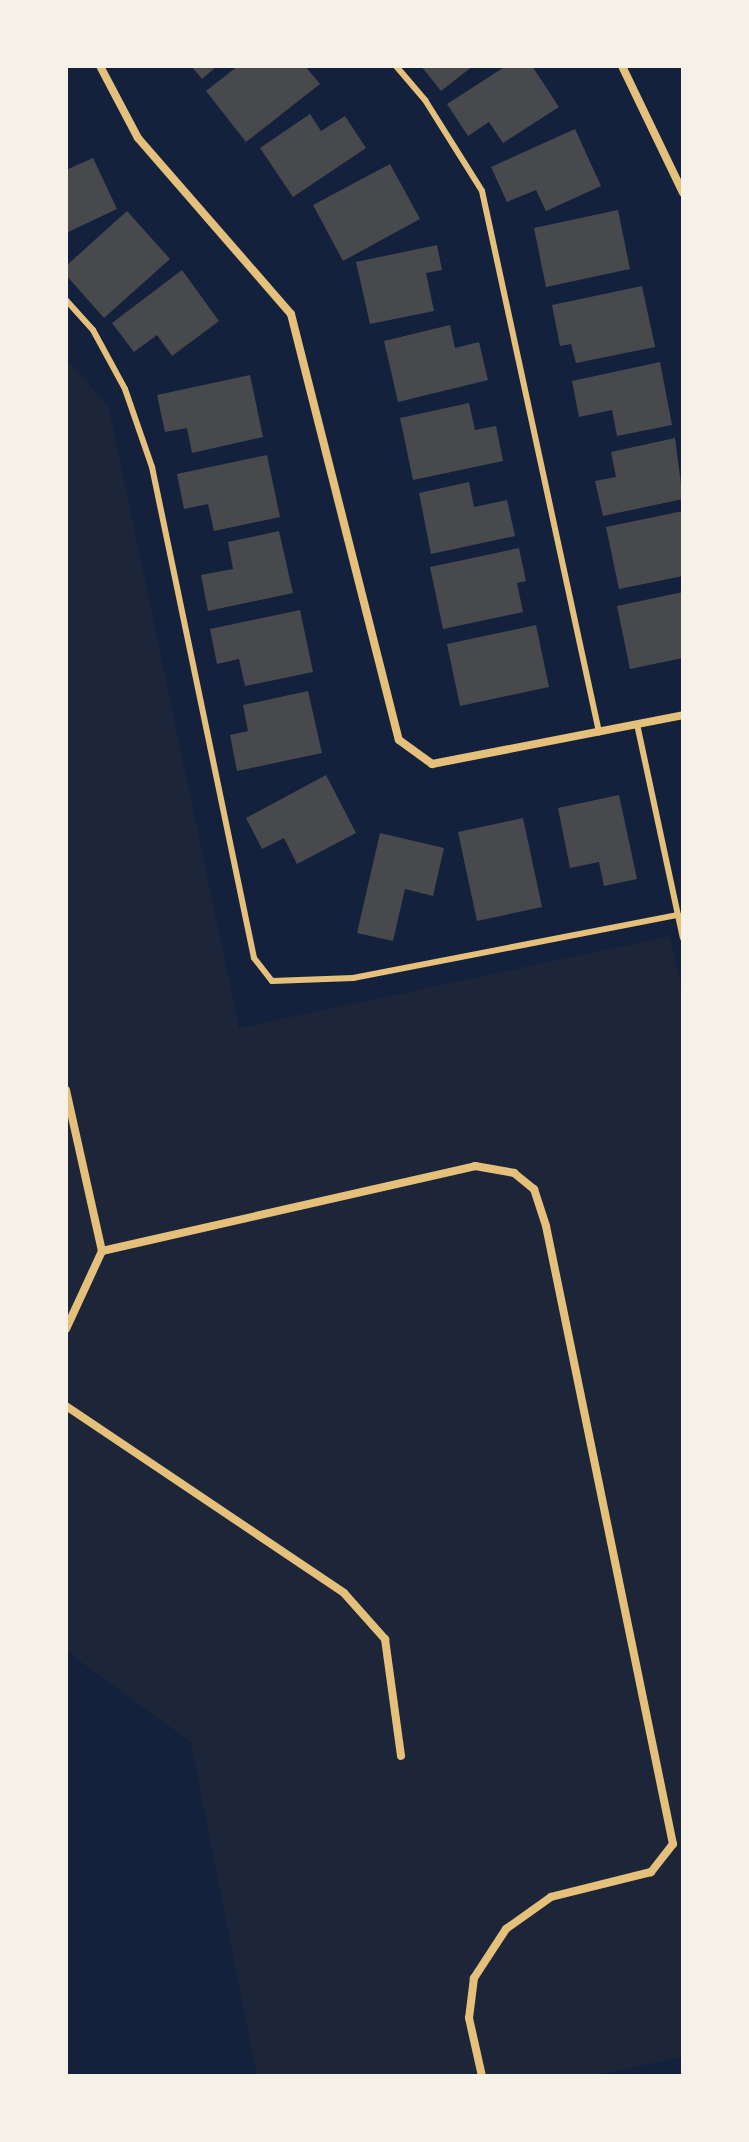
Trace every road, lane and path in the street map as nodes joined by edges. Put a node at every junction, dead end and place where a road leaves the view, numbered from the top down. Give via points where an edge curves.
1 (100, 66) edge
2 (396, 66) edge
3 (622, 66) edge
4 (683, 193) edge
5 (66, 300) edge
6 (683, 715) edge
7 (637, 724) junction
8 (599, 732) junction
9 (678, 915) junction
10 (683, 938) edge
11 (66, 1090) edge
12 (102, 1251) junction
13 (66, 1329) edge
14 (66, 1406) edge
15 (401, 1756) dead end
16 (482, 2076) edge

1 - 8 street via 138,138 291,314 399,740 432,764
2 - 8 lane via 425,100 482,191
3 - 4 street
5 - 9 lane via 93,330 125,389 152,467 254,958 272,981 353,978
6 - 7 street
7 - 8 street
7 - 9 lane
9 - 10 lane
11 - 12 street
12 - 13 street
12 - 16 street via 475,1166 514,1173 534,1189 546,1226 673,1844 664,1862 651,1872 551,1897 506,1929 474,1978 469,2018
14 - 15 street via 344,1593 385,1639

